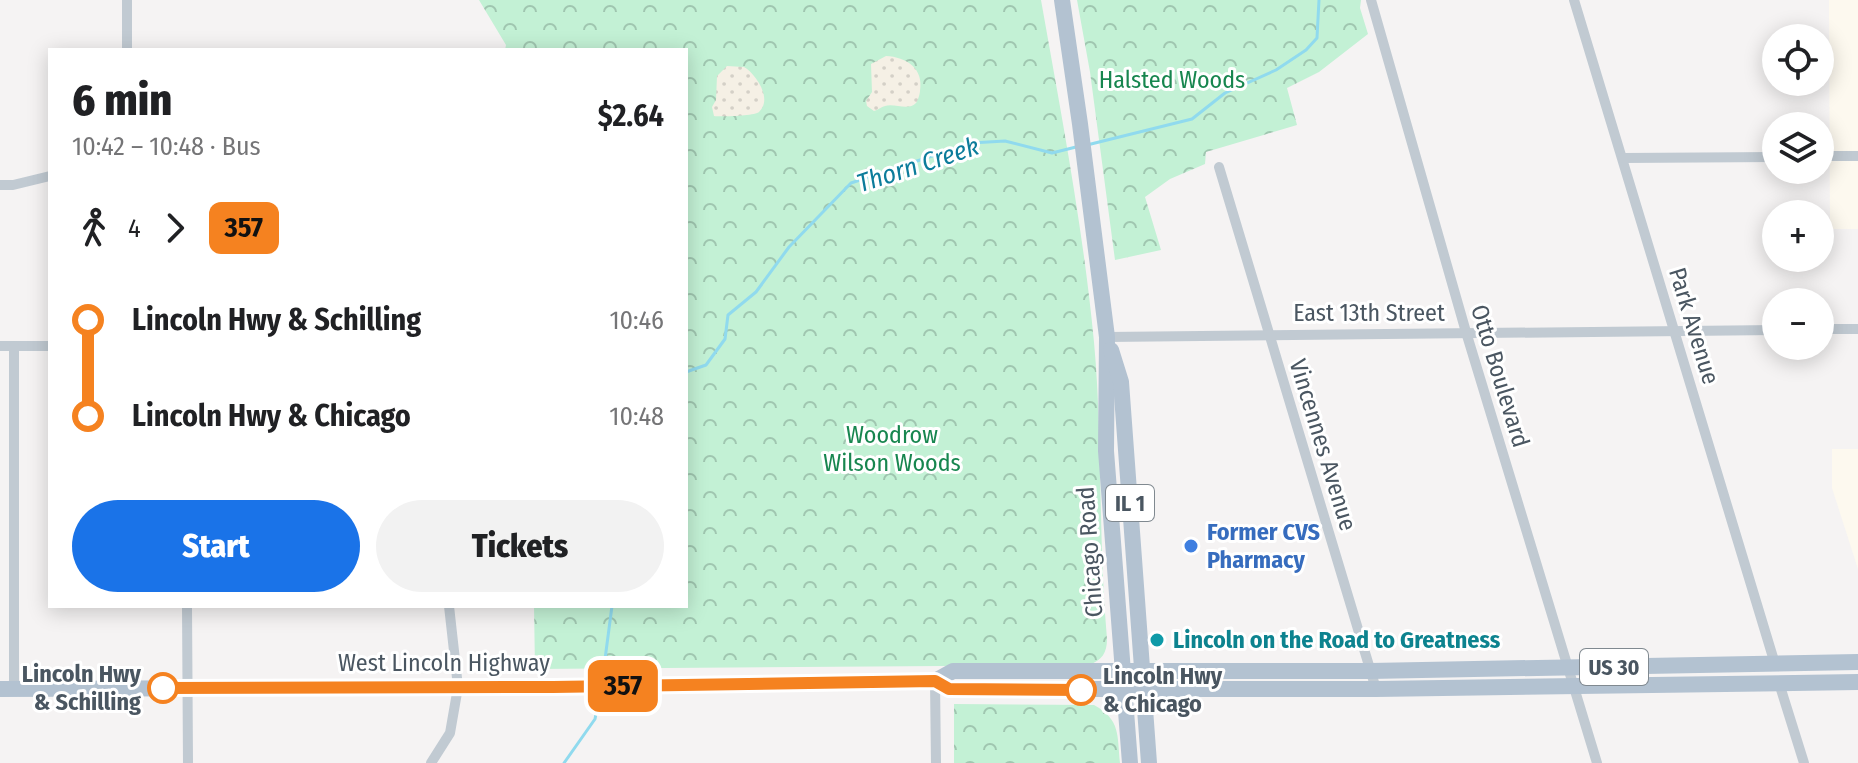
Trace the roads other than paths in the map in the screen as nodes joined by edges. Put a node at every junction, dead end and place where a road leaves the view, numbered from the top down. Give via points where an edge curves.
1 (127, 0) edge
2 (1062, 0) edge
3 (1371, 0) edge
4 (1574, 0) edge
5 (127, 48) edge
6 (1834, 156) edge
7 (1858, 156) edge
8 (1762, 157) edge
9 (1623, 158) junction
10 (1219, 167) dead end
11 (48, 176) edge
12 (0, 185) edge
13 (1834, 329) edge
14 (1858, 329) edge
15 (1762, 330) edge
16 (1466, 332) junction
17 (1675, 332) junction
18 (1268, 334) junction
19 (1107, 337) junction
20 (0, 346) edge
21 (14, 346) junction
22 (48, 346) edge
23 (187, 608) edge
24 (449, 608) edge
25 (1858, 662) edge
26 (1775, 664) junction
27 (1567, 667) junction
28 (1122, 671) junction
29 (1142, 671) junction
30 (1370, 671) junction
31 (935, 681) junction
32 (1858, 682) edge
33 (1779, 683) junction
34 (458, 687) junction
35 (1573, 687) junction
36 (187, 688) junction
37 (7, 689) edge
38 (1376, 689) junction
39 (1124, 690) junction
40 (1143, 691) junction
41 (188, 763) edge
42 (431, 763) edge
43 (936, 763) edge
44 (1130, 763) edge
45 (1149, 763) edge
46 (1597, 763) edge
47 (1804, 763) edge

1 - 5 street
2 - 19 main road, Chicago Road / IL 1
3 - 16 street, Otto Boulevard
4 - 9 street, Park Avenue
6 - 7 street
8 - 9 street
9 - 17 street, Park Avenue
10 - 18 street, Vincennes Avenue
11 - 12 street
13 - 14 street
15 - 17 street, East 13th Street
16 - 17 street, East 13th Street
16 - 18 street, East 13th Street
16 - 27 street, Otto Boulevard
17 - 26 street, Park Avenue
18 - 19 street, East 13th Street
18 - 30 street, Vincennes Avenue
19 - 28 main road, Chicago Road / IL 1 via 1106,451
19 - 29 main road, Chicago Road / IL 1 via 1121,382
20 - 21 street
21 - 22 street
21 - 37 street
23 - 36 street
24 - 34 street
25 - 26 main road, US 30
26 - 27 main road, US 30
27 - 30 main road, US 30
27 - 35 street, Otto Boulevard
28 - 29 main road, US 30
28 - 31 main road, West Lincoln Highway / US 30 via 953,671
28 - 39 main road, Chicago Road / IL 1
29 - 30 main road, US 30
29 - 40 main road, Chicago Road / IL 1
30 - 38 street, Vincennes Avenue
31 - 34 main road, West Lincoln Highway / US 30
31 - 39 main road, West Lincoln Highway / US 30 via 949,689
31 - 43 street
32 - 33 main road, US 30
33 - 35 main road, US 30
33 - 47 street
34 - 36 main road, West Lincoln Highway / US 30
34 - 42 street via 450,733
35 - 38 main road, US 30
35 - 46 street, Otto Boulevard
36 - 37 main road, West Lincoln Highway / US 30
36 - 41 street
38 - 40 main road, US 30
39 - 40 main road, US 30
39 - 44 main road, Chicago Road / IL 1
40 - 45 main road, Chicago Road / IL 1

